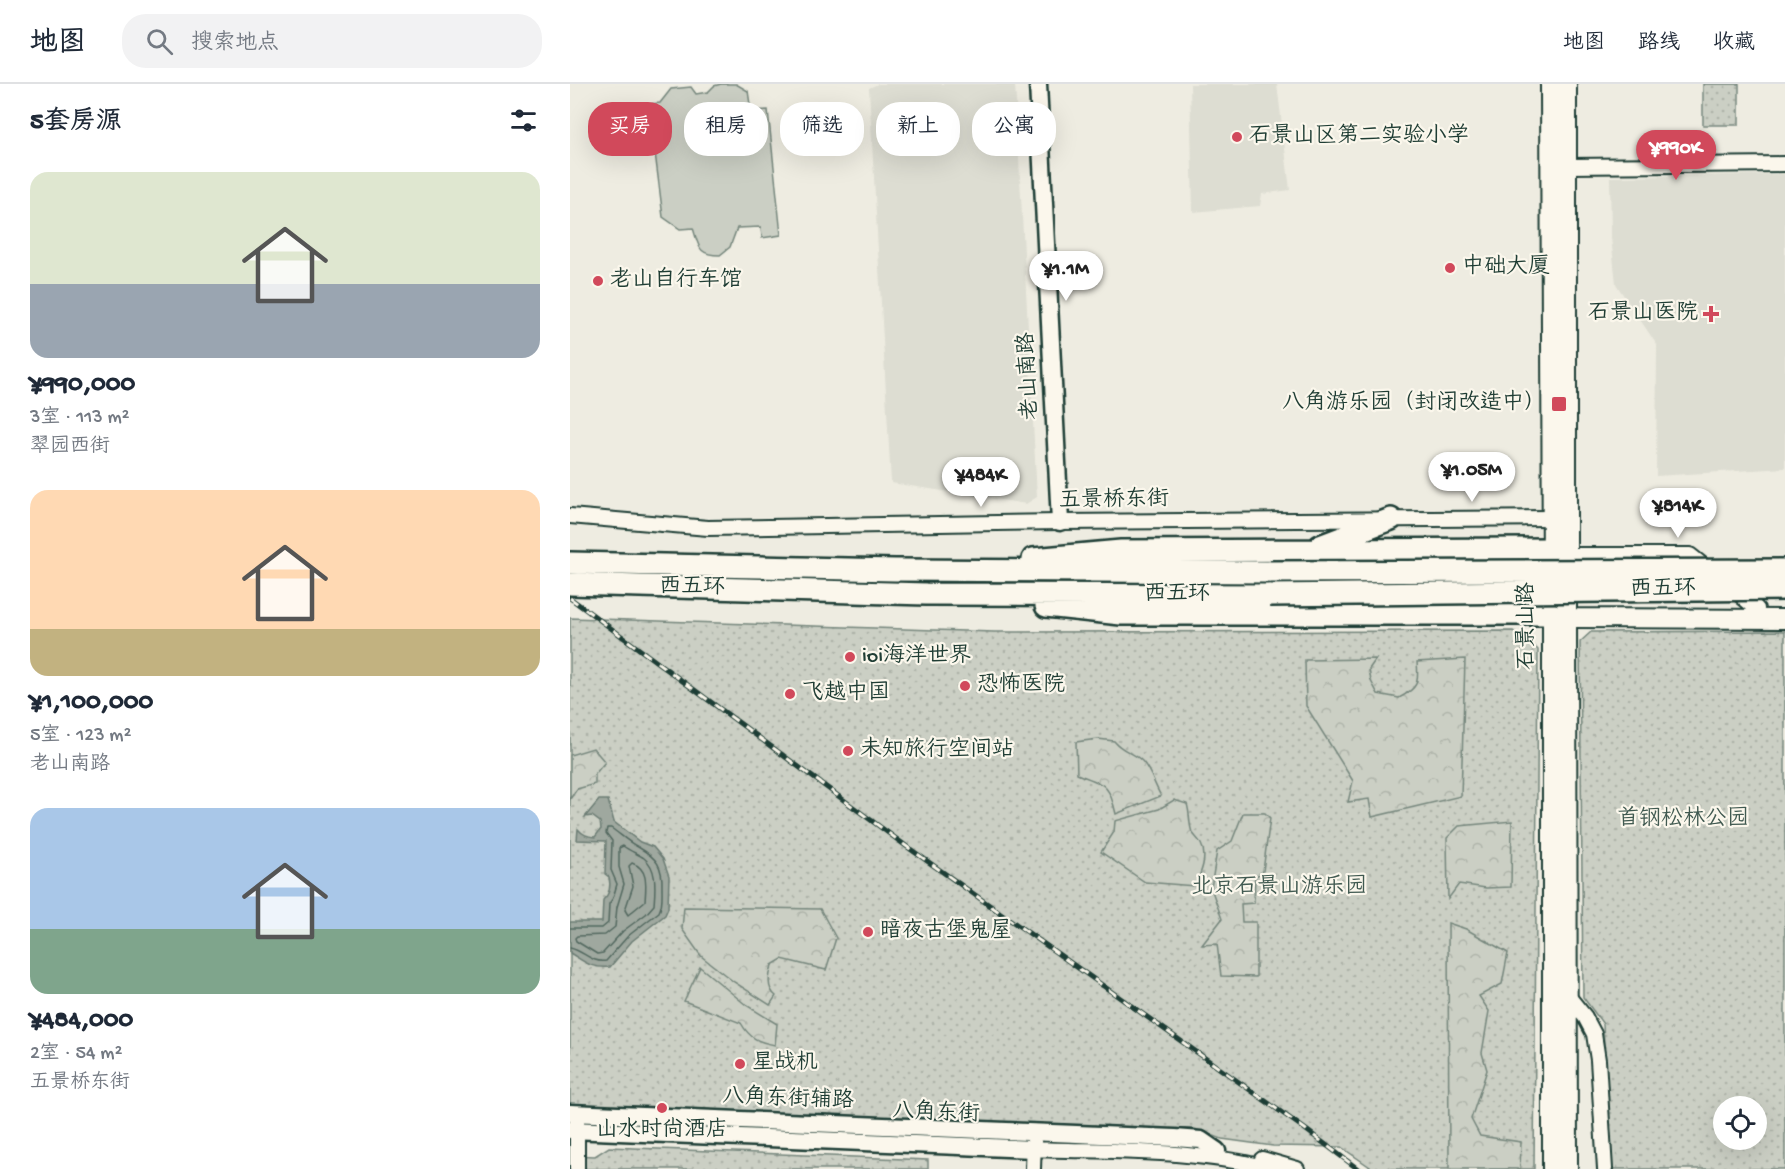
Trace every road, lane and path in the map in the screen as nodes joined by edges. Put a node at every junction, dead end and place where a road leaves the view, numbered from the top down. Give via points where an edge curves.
1 (1038, 84) edge
2 (1550, 84) edge
3 (1567, 84) edge
4 (1785, 164) edge
5 (1566, 166) junction
6 (570, 516) edge
7 (1552, 518) junction
8 (1391, 519) junction
9 (1060, 522) junction
10 (1305, 551) junction
11 (1560, 552) junction
12 (570, 563) edge
13 (895, 570) junction
14 (1785, 570) edge
15 (570, 584) edge
16 (1785, 589) edge
17 (926, 594) junction
18 (1757, 609) junction
19 (1785, 609) edge
20 (1562, 614) junction
21 (1785, 619) edge
22 (1568, 996) junction
23 (573, 1121) edge
24 (1034, 1141) junction
25 (1216, 1151) joint
26 (576, 1169) edge
27 (1033, 1169) edge
28 (1271, 1169) edge
29 (1298, 1169) edge
30 (1552, 1169) edge
31 (1568, 1169) edge
32 (1605, 1169) edge

1 - 9 main road, 老山南路
2 - 7 main road, 石景山路
3 - 5 main road, 石景山路
4 - 5 street
5 - 11 main road, 石景山路
6 - 9 street, 五景桥东街 via 708,528
7 - 8 street, 五景桥东街
7 - 11 main road, 石景山路
8 - 9 street, 五景桥东街
8 - 10 highway
10 - 11 highway
10 - 13 highway via 1120,551
11 - 18 street via 1690,555
11 - 20 main road, 石景山路
12 - 13 highway, 西五环
13 - 14 highway, 西五环, bridge
15 - 17 highway, 西五环
16 - 17 highway, 西五环, bridge via 1270,595
17 - 20 highway via 1121,614
18 - 19 main road
18 - 20 main road
20 - 21 main road
20 - 22 main road, 石景山路
20 - 30 main road, 石景山路
22 - 31 main road, 石景山路
22 - 32 street via 1594,1034
23 - 24 main road, 八角东街
23 - 26 street
24 - 25 main road, 八角东街
24 - 27 street
24 - 28 street, 八角东街 via 1208,1157
25 - 29 street, 八角东街

